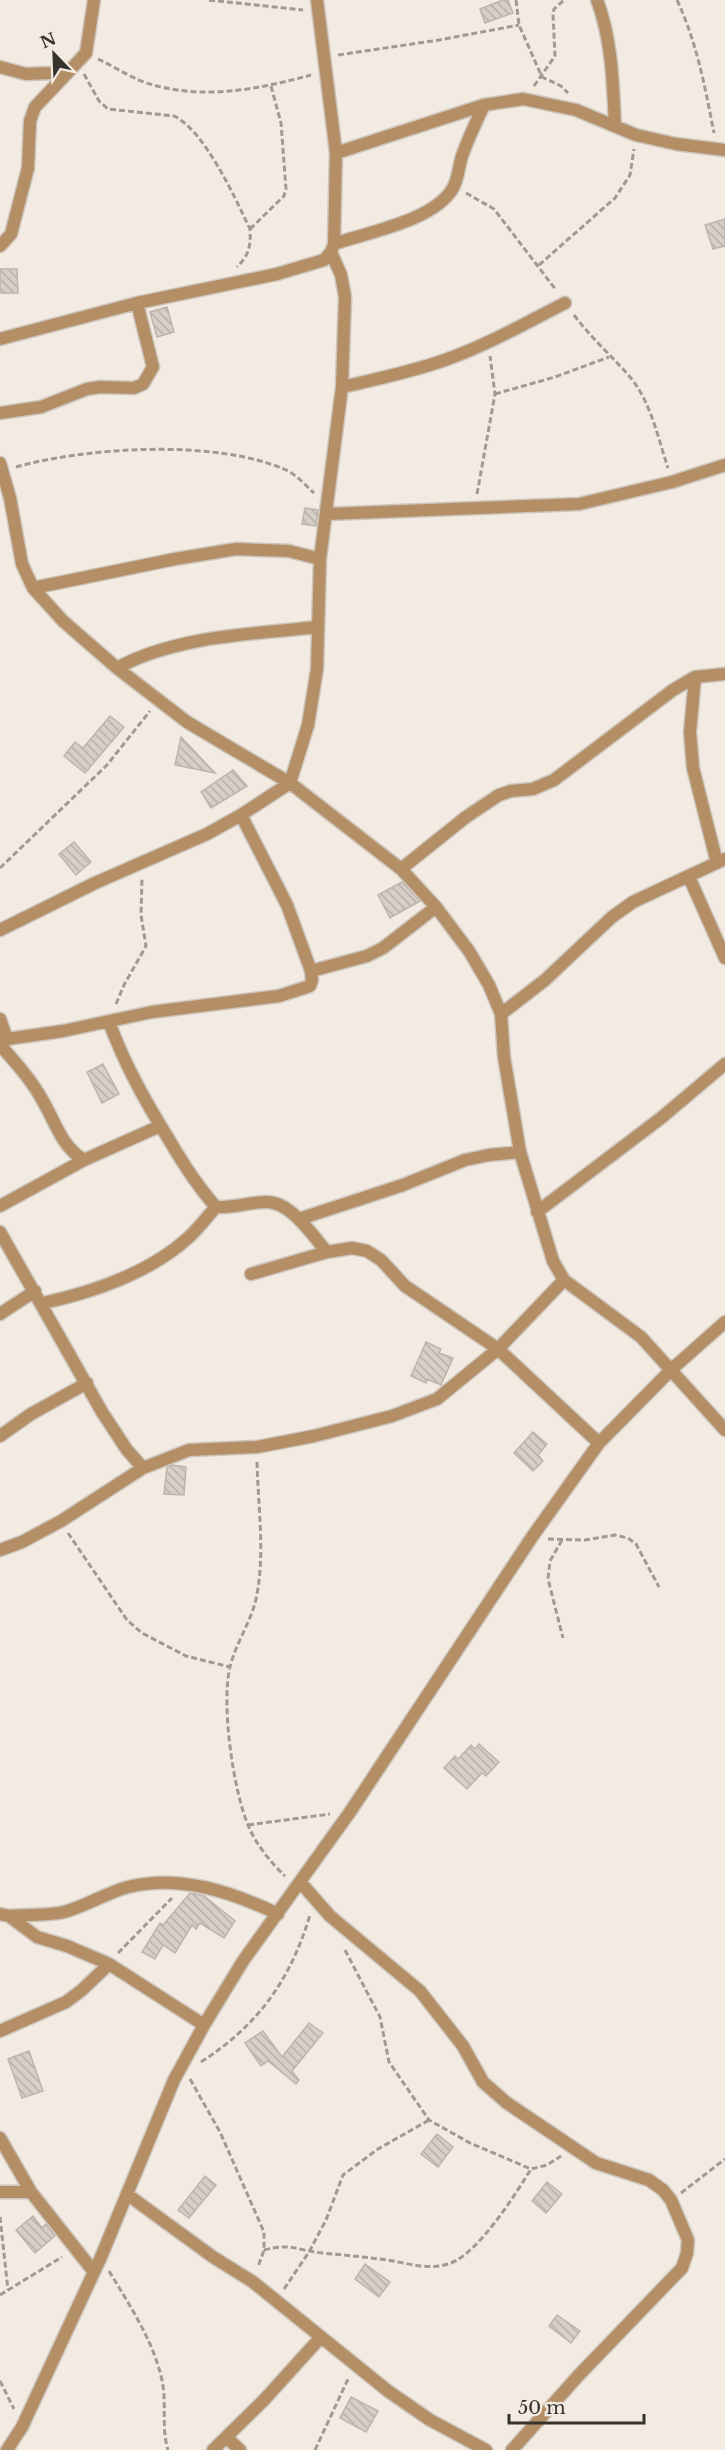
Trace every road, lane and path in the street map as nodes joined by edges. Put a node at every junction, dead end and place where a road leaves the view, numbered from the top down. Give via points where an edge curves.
1 (94, 0) edge
2 (209, 0) edge
3 (516, 0) edge
4 (564, 0) edge
5 (597, 0) edge
6 (677, 0) edge
7 (318, 6) edge
8 (519, 25) junction
9 (325, 57) junction
10 (78, 61) junction
11 (0, 67) edge
12 (327, 70) junction
13 (542, 77) junction
14 (271, 86) junction
15 (523, 99) junction
16 (484, 105) junction
17 (576, 110) junction
18 (615, 126) junction
19 (636, 135) junction
20 (721, 150) edge
21 (336, 153) junction
22 (454, 188) junction
23 (250, 229) junction
24 (0, 246) edge
25 (333, 248) junction
26 (538, 266) junction
27 (220, 284) junction
28 (137, 303) junction
29 (565, 303) junction
30 (0, 339) edge
31 (488, 342) junction
32 (609, 357) junction
33 (342, 387) junction
34 (495, 394) junction
35 (0, 413) edge
36 (725, 465) edge
37 (1, 467) edge
38 (672, 482) junction
39 (5, 498) edge
40 (474, 510) junction
41 (327, 512) junction
42 (320, 559) junction
43 (33, 588) junction
44 (318, 627) junction
45 (117, 668) junction
46 (725, 674) edge
47 (695, 677) junction
48 (159, 700) junction
49 (290, 783) junction
50 (241, 815) junction
51 (721, 861) edge
52 (142, 864) junction
53 (0, 868) edge
54 (401, 869) junction
55 (689, 877) junction
56 (436, 907) junction
57 (0, 930) edge
58 (725, 958) edge
59 (311, 971) junction
60 (501, 1014) junction
61 (0, 1019) edge
62 (109, 1022) junction
63 (3, 1044) edge
64 (725, 1064) edge
65 (160, 1126) junction
66 (520, 1152) junction
67 (84, 1160) junction
68 (0, 1206) edge
69 (216, 1207) junction
70 (537, 1212) junction
71 (299, 1218) junction
72 (0, 1232) edge
73 (327, 1252) junction
74 (251, 1274) dead end
75 (564, 1280) junction
76 (35, 1290) junction
77 (43, 1303) junction
78 (0, 1314) edge
79 (725, 1322) edge
80 (498, 1349) junction
81 (672, 1369) junction
82 (87, 1383) junction
83 (725, 1430) edge
84 (0, 1436) edge
85 (599, 1443) junction
86 (257, 1447) junction
87 (144, 1468) junction
88 (61, 1521) junction
89 (532, 1537) junction
90 (562, 1540) junction
91 (0, 1550) edge
92 (659, 1587) dead end
93 (563, 1638) dead end
94 (230, 1667) junction
95 (350, 1812) junction
96 (248, 1826) junction
97 (185, 1883) junction
98 (299, 1886) junction
99 (315, 1899) junction
100 (278, 1914) junction
101 (4, 1915) edge
102 (344, 1948) dead end
103 (109, 1964) junction
104 (204, 2025) junction
105 (0, 2031) edge
106 (186, 2072) junction
107 (174, 2080) junction
108 (429, 2120) junction
109 (0, 2138) edge
110 (574, 2148) junction
111 (725, 2159) edge
112 (531, 2169) junction
113 (0, 2192) edge
114 (31, 2192) junction
115 (128, 2195) junction
116 (671, 2200) junction
117 (0, 2217) edge
118 (74, 2249) junction
119 (264, 2250) junction
120 (309, 2252) junction
121 (101, 2257) junction
122 (94, 2272) junction
123 (253, 2282) junction
124 (8, 2290) junction
125 (0, 2295) edge
126 (276, 2301) junction
127 (321, 2337) junction
128 (357, 2366) junction
129 (0, 2382) edge
130 (22, 2427) junction
131 (226, 2437) junction
132 (10, 2444) edge
133 (472, 2446) edge
134 (21, 2450) edge
135 (168, 2450) edge
136 (213, 2450) edge
137 (240, 2450) edge
138 (315, 2450) edge
139 (486, 2450) edge
140 (512, 2450) edge

1 - 10 street
2 - 7 path
3 - 8 path
4 - 13 path via 554,9 555,56
5 - 18 street via 606,33
6 - 20 path via 690,29
7 - 9 street
8 - 9 path
8 - 13 path
9 - 12 street
10 - 11 street via 51,73 26,74
10 - 14 path via 177,91 210,93
10 - 23 path via 99,101 108,109 183,120 208,151
10 - 24 street via 35,107 30,121 28,168 10,234
12 - 14 path
12 - 21 street
13 - 15 path
13 - 17 path via 565,88
14 - 23 path via 281,123 286,189 284,196
15 - 16 street
15 - 17 street
16 - 21 street
16 - 22 street
17 - 18 street
18 - 19 street
19 - 20 street
19 - 26 path via 630,175 615,198
21 - 25 street
22 - 25 street via 426,213
22 - 26 path via 494,209
23 - 27 path via 248,253
25 - 27 street via 324,260
25 - 33 street via 345,297
26 - 29 path
27 - 28 street
28 - 30 street
28 - 35 street via 153,367 143,384 134,388 87,389 41,407
29 - 31 street
29 - 32 path
31 - 33 street via 405,373
31 - 34 path
32 - 34 path
32 - 38 path via 631,378 643,399
33 - 41 street
34 - 40 path
36 - 38 street
37 - 39 street
37 - 41 path via 119,450 249,456 288,471 315,494
38 - 40 street via 579,504
39 - 43 street via 22,564
40 - 41 street
41 - 42 street
42 - 43 street via 289,551 236,549
42 - 44 street
43 - 45 street via 63,621
44 - 45 street via 181,645 138,657
44 - 49 street via 308,725
45 - 48 street
46 - 47 street
47 - 51 street via 690,732 693,768
47 - 54 street via 554,780 533,789 499,795
48 - 49 street via 187,722
48 - 53 path via 107,765
49 - 50 street
49 - 54 street
50 - 52 street
50 - 59 street via 287,905
51 - 55 street
52 - 57 street
52 - 62 path via 141,915 146,946
54 - 56 street
55 - 58 street
55 - 60 street via 633,902 612,917 545,980
56 - 59 street via 383,948
56 - 60 street via 469,951
59 - 62 street via 310,986 279,996 152,1011
60 - 66 street
61 - 63 street
62 - 63 street
62 - 65 street via 123,1061
63 - 67 street via 27,1075 67,1146
64 - 70 street via 662,1118
65 - 67 street
65 - 69 street
66 - 70 street
66 - 71 street via 465,1160 403,1185
67 - 68 street
69 - 71 street via 267,1202
69 - 77 street via 167,1255 112,1284
70 - 75 street
71 - 73 street
72 - 76 street
73 - 74 street
73 - 80 street via 352,1248 367,1251 405,1286
75 - 80 street
75 - 81 street via 641,1337
76 - 77 street
76 - 78 street
77 - 82 street
79 - 81 street
80 - 85 street
80 - 86 street via 437,1399 392,1416
81 - 83 street
81 - 85 street
82 - 84 street
82 - 87 street via 127,1450
85 - 89 street
86 - 87 street via 189,1450
86 - 94 path via 262,1555 257,1597
87 - 88 street
88 - 91 street
88 - 94 path via 127,1620 142,1633 186,1656
89 - 90 path
89 - 95 street
90 - 92 path via 615,1535 628,1538 636,1544
90 - 93 path via 550,1561 548,1579
94 - 96 path via 227,1698 231,1749
95 - 96 path
95 - 98 street
96 - 98 path via 274,1865
97 - 100 street
97 - 101 street via 171,1881 126,1888 64,1912
97 - 103 path
98 - 99 street
98 - 100 street
99 - 106 path via 274,1995 228,2045
99 - 110 street via 420,1991 463,2046 483,2082
100 - 104 street via 243,1961
101 - 103 street via 37,1937
102 - 108 path via 380,2018 389,2062
103 - 104 street
103 - 105 street via 66,2002
104 - 107 street
106 - 107 path
106 - 119 path via 220,2132 264,2232
107 - 115 street
108 - 112 path
108 - 120 path via 378,2149 343,2175
109 - 114 street
110 - 112 path via 548,2165
110 - 116 street via 596,2163 649,2180
111 - 116 path
112 - 120 path via 512,2201 471,2249 450,2263 418,2266
113 - 114 street
114 - 118 street
115 - 121 street
115 - 123 street
116 - 140 street via 688,2240 681,2268
117 - 124 path
118 - 122 street
118 - 124 path
119 - 120 path via 284,2246
119 - 123 path
120 - 126 path
121 - 122 street
121 - 135 path via 154,2351 164,2395 163,2428
122 - 130 street
123 - 126 street
124 - 125 path
126 - 127 street
127 - 128 street
127 - 131 street
128 - 133 street
128 - 138 path via 343,2386
129 - 130 path
130 - 132 street
131 - 136 street
131 - 137 street
132 - 134 street
133 - 139 street

